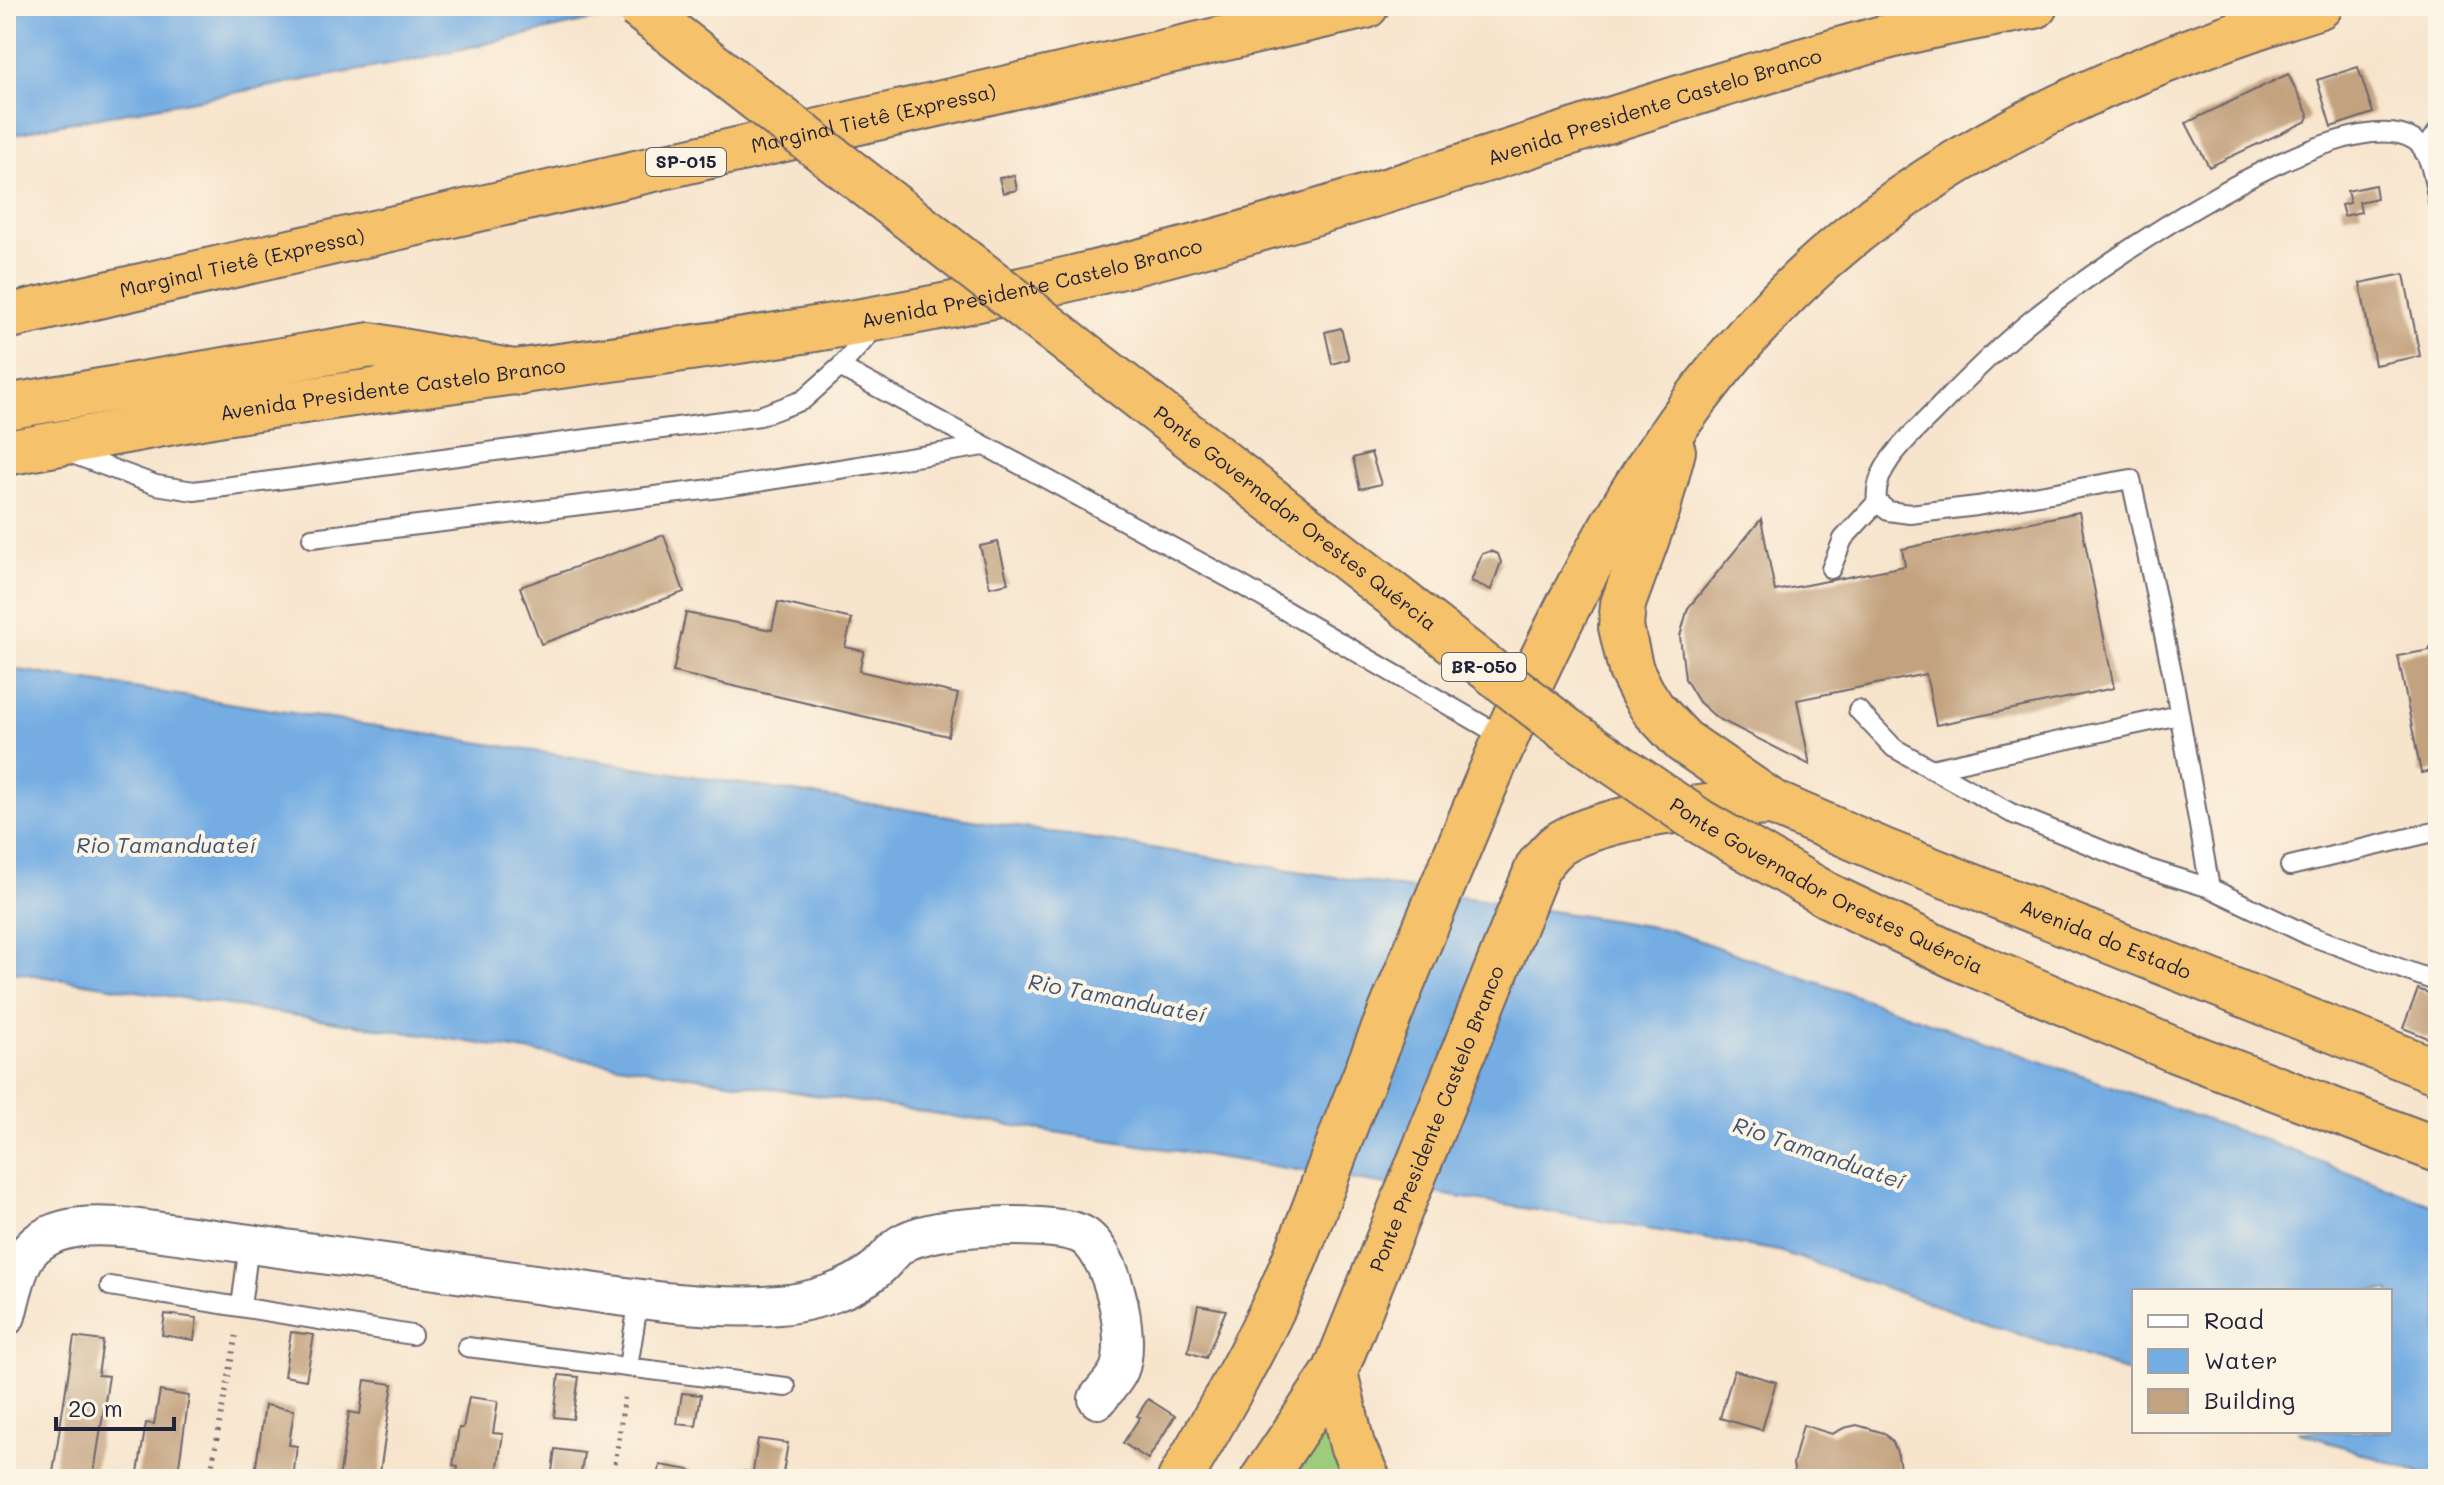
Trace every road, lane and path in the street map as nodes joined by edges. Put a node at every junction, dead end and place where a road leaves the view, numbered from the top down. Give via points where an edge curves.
1 (637, 6) edge
2 (1366, 6) edge
3 (2035, 6) edge
4 (2320, 6) edge
5 (2438, 131) edge
6 (2424, 152) junction
7 (2438, 201) edge
8 (886, 316) junction
9 (6, 317) edge
10 (840, 367) junction
11 (520, 373) junction
12 (6, 407) edge
13 (1681, 421) junction
14 (49, 446) junction
15 (984, 446) junction
16 (6, 453) edge
17 (1877, 502) junction
18 (312, 538) dead end
19 (1831, 569) dead end
20 (1858, 710) dead end
21 (2179, 715) junction
22 (1505, 738) junction
23 (1931, 769) junction
24 (1773, 803) junction
25 (2438, 831) edge
26 (2290, 866) dead end
27 (1538, 867) joint
28 (2210, 888) junction
29 (2438, 982) edge
30 (2438, 1072) edge
31 (2438, 1150) edge
32 (249, 1244) junction
33 (11, 1279) edge
34 (110, 1286) dead end
35 (639, 1298) junction
36 (241, 1307) junction
37 (6, 1316) edge
38 (412, 1335) dead end
39 (467, 1347) dead end
40 (628, 1367) junction
41 (1335, 1372) junction
42 (786, 1387) dead end
43 (1098, 1399) dead end
44 (211, 1471) junction
45 (188, 1479) edge
46 (234, 1479) edge
47 (613, 1479) edge
48 (1180, 1479) edge
49 (1263, 1479) edge
50 (1368, 1479) edge

1 - 31 highway, Ponte Governador Orestes Quércia / BR-050, bridge via 1568,731 1699,821 1827,895 1963,960 2175,1050
2 - 9 highway, Marginal Tietê (Expressa) / SP-015
3 - 8 highway, Avenida Presidente Castelo Branco via 1907,32 1710,88 1261,229 1069,279
4 - 13 highway via 2074,100 1924,183 1790,290
5 - 6 lane
6 - 7 lane
6 - 17 lane via 2416,140 2379,133 2338,139 2257,174 2168,224 2099,269 2001,346 1906,441 1880,474
8 - 10 lane
8 - 11 highway, Avenida Presidente Castelo Branco
10 - 14 lane via 803,400 760,416 231,488 194,491 156,485
10 - 15 lane
11 - 12 highway via 371,345
11 - 14 highway, Avenida Presidente Castelo Branco via 213,415
13 - 22 highway via 1630,494 1586,571
13 - 24 highway, Avenida do Estado via 1658,508 1623,604 1627,656 1653,709 1683,741
14 - 16 highway, Avenida Presidente Castelo Branco
15 - 18 lane via 720,488
15 - 22 lane via 1242,586
17 - 19 lane via 1843,539
17 - 21 lane via 1888,511 1910,514 2131,479
20 - 23 lane via 1894,748
21 - 23 lane
21 - 28 lane
22 - 48 highway via 1282,1289
23 - 28 lane via 2011,813
24 - 27 highway, Avenida do Estado via 1696,808 1607,825 1556,846
24 - 30 highway, Avenida do Estado
25 - 26 lane
27 - 41 highway, Ponte Presidente Castelo Branco
28 - 29 lane via 2308,935
32 - 33 street via 89,1224 56,1233 30,1250
32 - 35 street
32 - 36 lane
33 - 37 street
34 - 36 lane
35 - 40 lane
35 - 43 street via 780,1305 820,1299 873,1272 901,1244 931,1233 1040,1226 1081,1233 1100,1254 1118,1299 1124,1340 1119,1369
36 - 38 lane
36 - 44 path
39 - 40 lane
40 - 42 lane
40 - 47 path
41 - 49 highway
41 - 50 highway via 1352,1445
44 - 45 path via 196,1471
44 - 46 path

